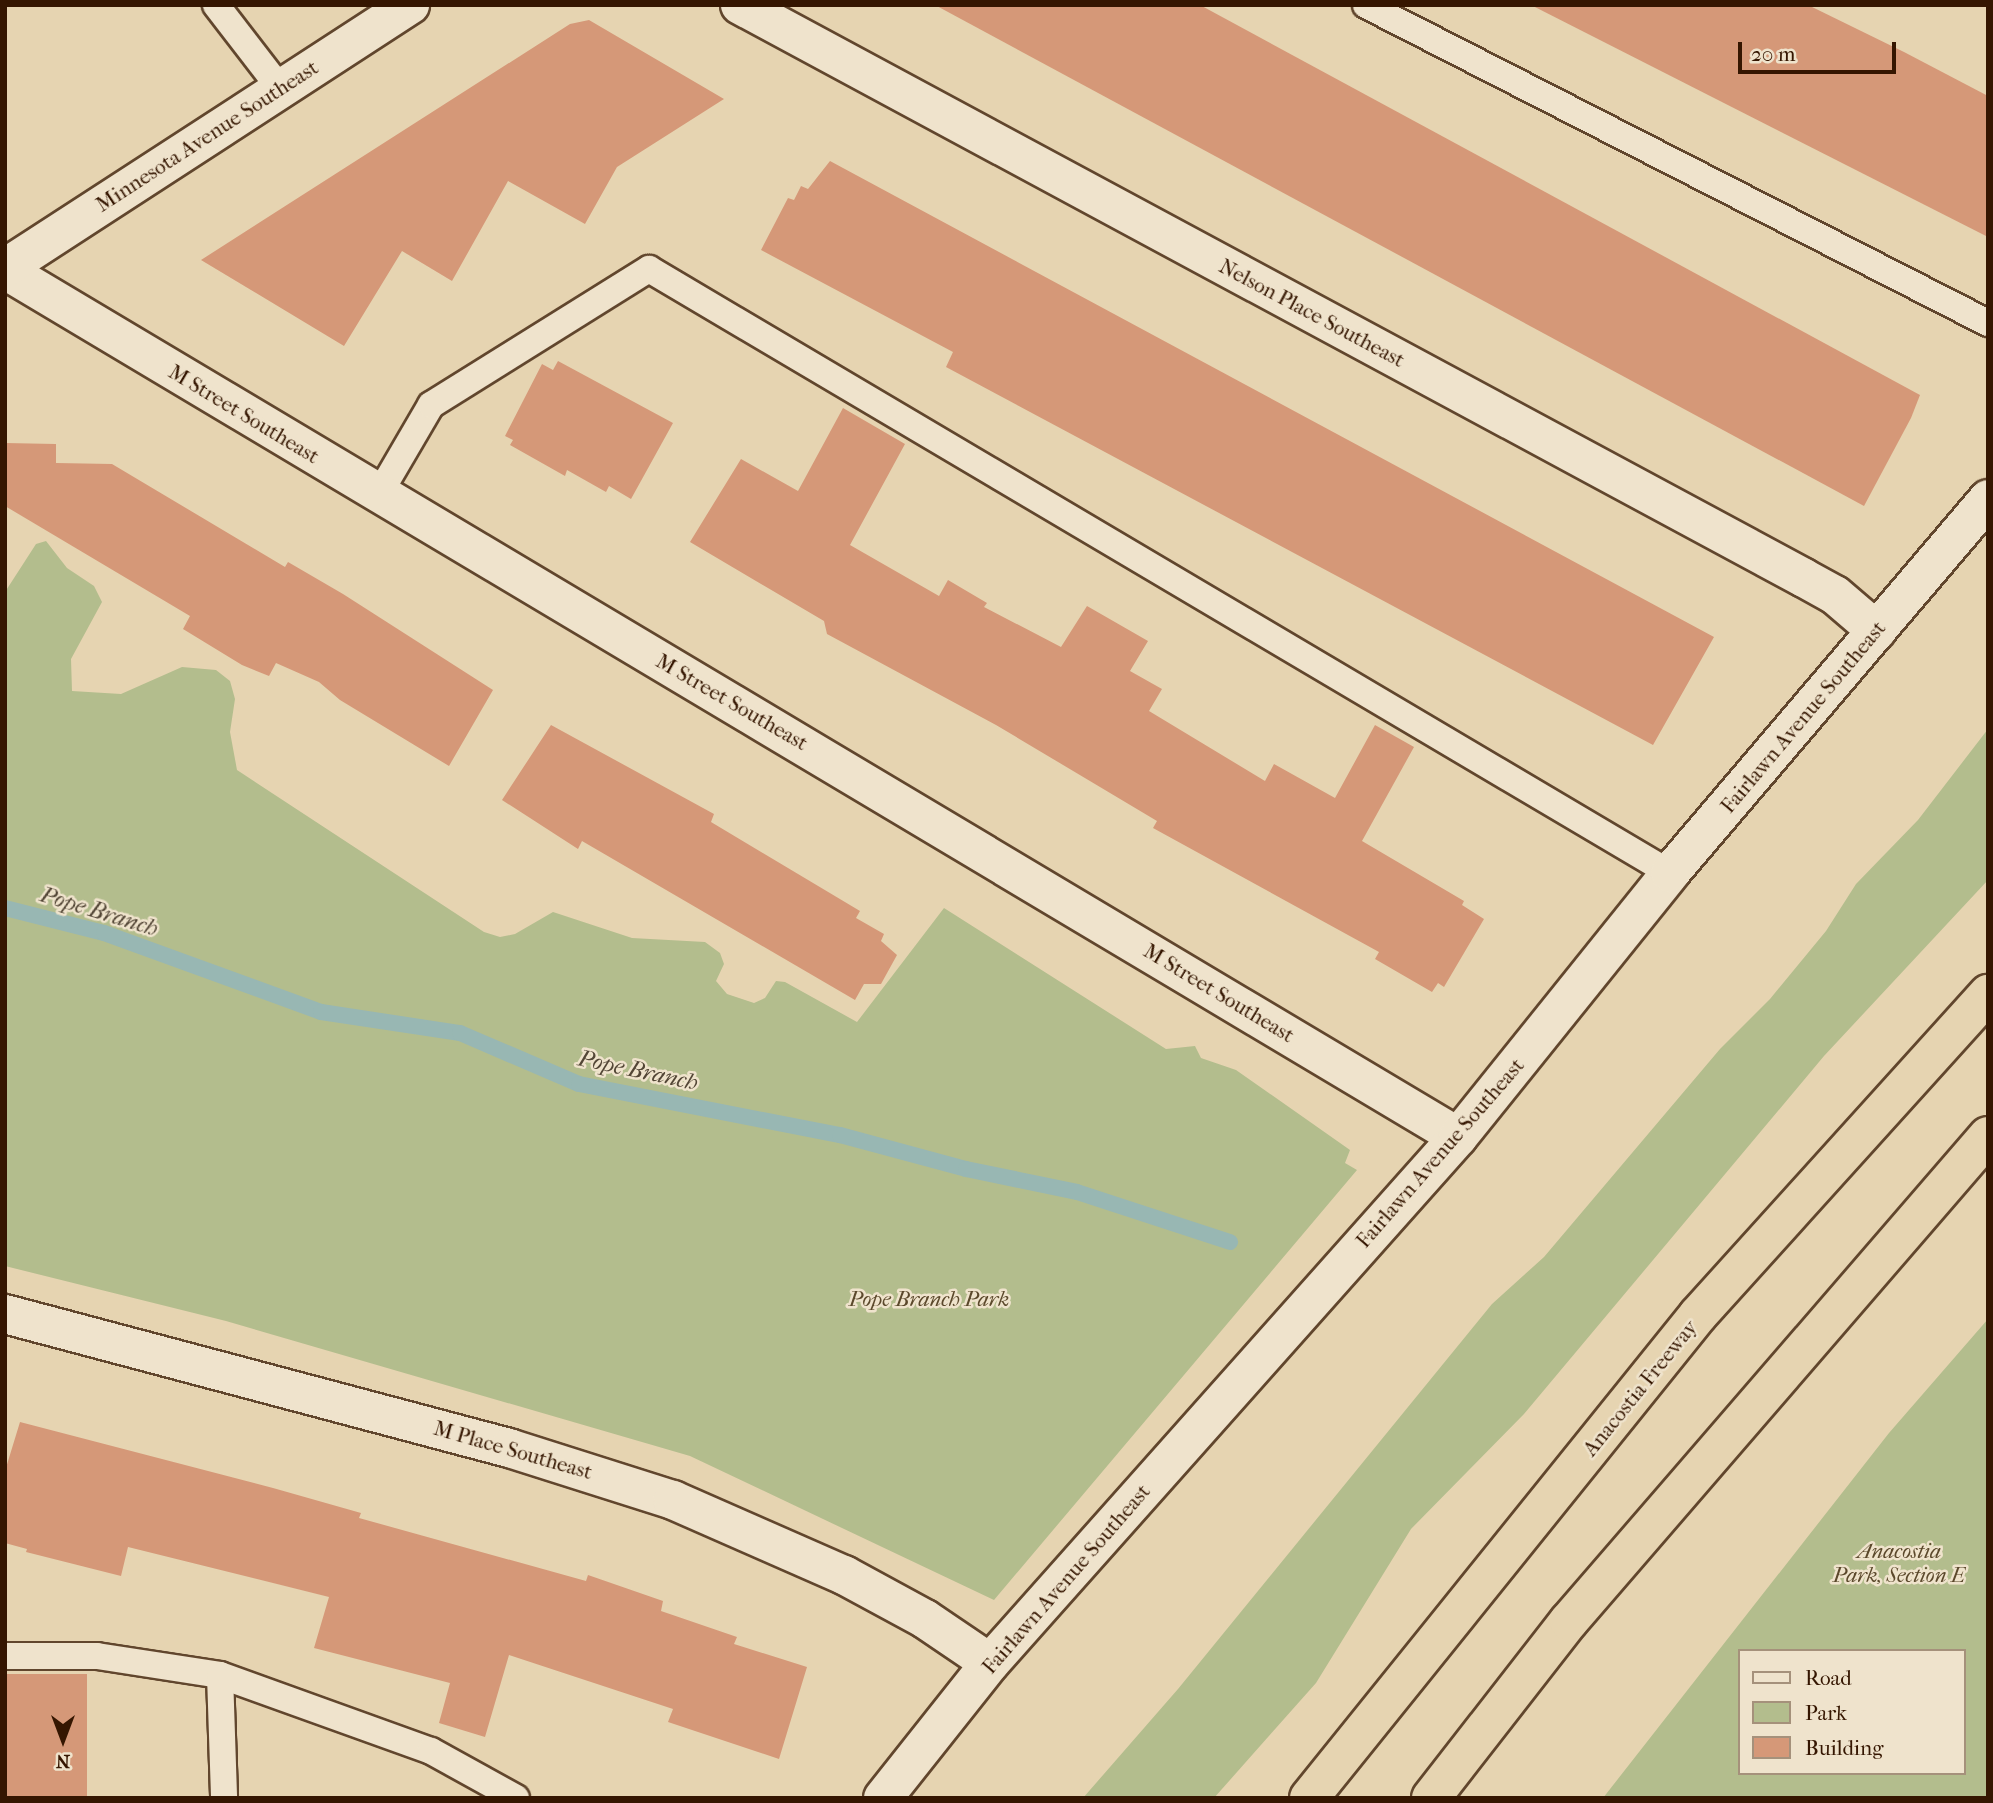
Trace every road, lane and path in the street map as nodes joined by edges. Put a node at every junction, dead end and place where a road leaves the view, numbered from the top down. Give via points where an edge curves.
1 (216, 5) edge
2 (410, 5) edge
3 (740, 5) edge
4 (1366, 5) edge
5 (280, 88) junction
6 (5, 269) edge
7 (1988, 323) edge
8 (379, 494) junction
9 (1988, 499) edge
10 (1877, 631) junction
11 (1670, 873) junction
12 (1988, 994) edge
13 (1988, 1136) edge
14 (1458, 1137) junction
15 (5, 1314) edge
16 (5, 1656) edge
17 (990, 1663) junction
18 (220, 1675) junction
19 (224, 1798) edge
20 (516, 1798) edge
21 (883, 1798) edge
22 (1310, 1798) edge
23 (1431, 1798) edge

1 - 5 lane
2 - 5 street, Minnesota Avenue Southeast
3 - 10 street, Nelson Place Southeast via 1814,584
4 - 7 lane
5 - 6 street, Minnesota Avenue Southeast
6 - 8 street, M Street Southeast
8 - 11 lane via 431,405 649,269
8 - 14 street, M Street Southeast
9 - 10 street, Fairlawn Avenue Southeast
10 - 11 street, Fairlawn Avenue Southeast
11 - 14 street, Fairlawn Avenue Southeast
12 - 22 highway, Anacostia Freeway via 1699,1315
13 - 23 highway via 1569,1620
14 - 17 street, Fairlawn Avenue Southeast
15 - 17 street, M Place Southeast via 509,1448 661,1496 844,1575 925,1619
16 - 18 lane via 97,1656
17 - 21 street, Fairlawn Avenue Southeast
18 - 19 lane
18 - 20 lane via 431,1751

